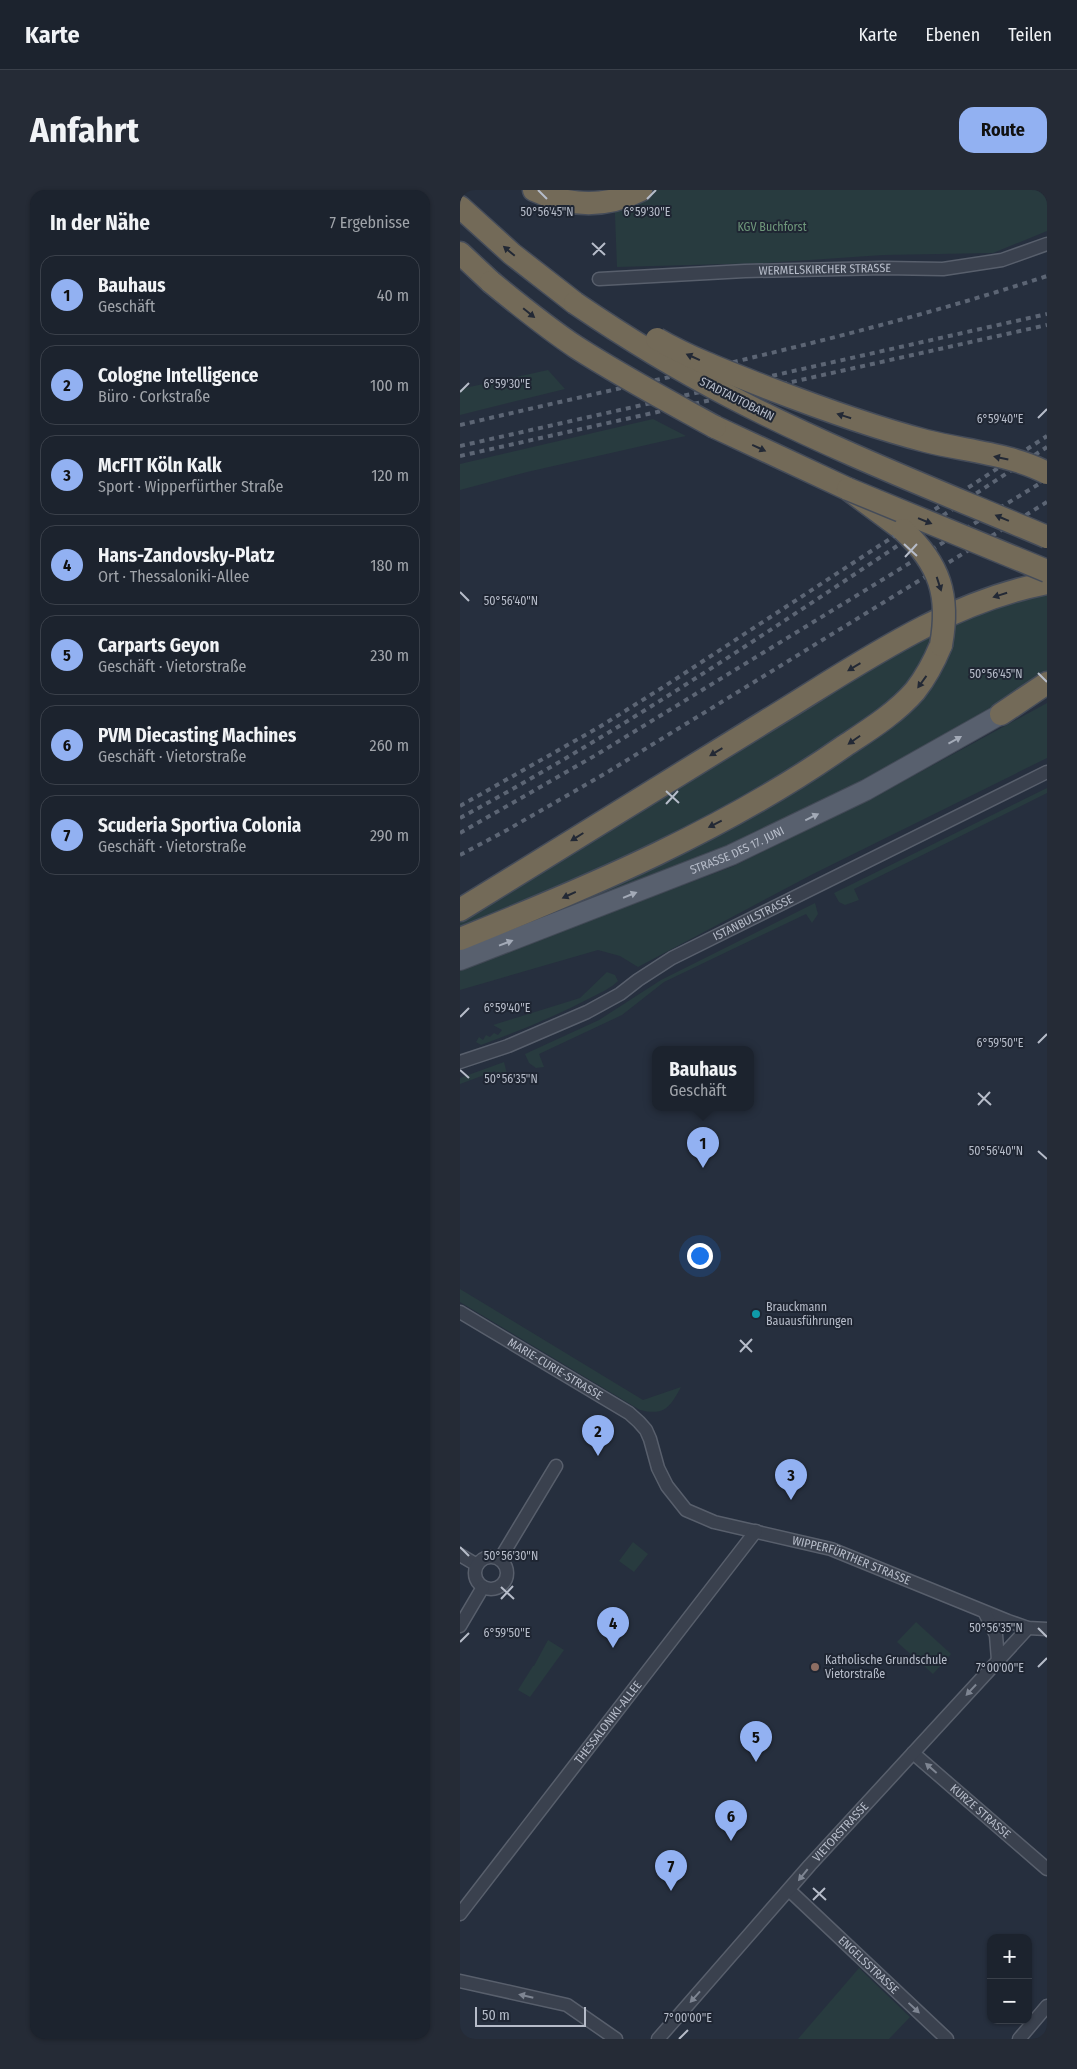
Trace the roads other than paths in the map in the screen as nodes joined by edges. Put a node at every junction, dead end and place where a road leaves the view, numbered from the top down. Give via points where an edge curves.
1 (534, 190) edge
2 (641, 190) edge
3 (460, 207) edge
4 (1047, 244) edge
5 (460, 254) edge
6 (460, 269) edge
7 (599, 279) dead end
8 (491, 282) junction
9 (575, 303) junction
10 (1047, 473) edge
11 (848, 489) junction
12 (1047, 537) edge
13 (1047, 571) edge
14 (1047, 583) edge
15 (1047, 683) edge
16 (1047, 693) edge
17 (1001, 714) junction
18 (1047, 772) edge
19 (460, 910) edge
20 (460, 939) edge
21 (460, 960) edge
22 (460, 1062) edge
23 (460, 1312) edge
24 (556, 1466) dead end
25 (714, 1522) joint
26 (756, 1531) junction
27 (460, 1555) edge
28 (500, 1559) junction
29 (477, 1565) junction
30 (483, 1587) junction
31 (985, 1613) junction
32 (460, 1626) edge
33 (1028, 1628) junction
34 (1047, 1629) edge
35 (998, 1660) junction
36 (914, 1753) junction
37 (1047, 1869) edge
38 (790, 1891) junction
39 (460, 1914) edge
40 (460, 1981) edge
41 (1047, 2006) edge
42 (616, 2039) edge
43 (658, 2039) edge
44 (947, 2039) edge
45 (1019, 2039) edge

1 - 2 highway via 584,204 620,199
9 -> 3 highway, STADTAUTOBAHN via 512,254
4 - 7 street, WERMELSKIRCHER STRASSE via 1002,260 943,269 745,271
5 - 8 highway
6 - 8 highway
8 -> 11 highway, bridge via 537,320 626,378 715,427
10 -> 9 highway, bridge via 1015,461 928,441 831,412 674,349 622,319
12 -> 9 highway, STADTAUTOBAHN, bridge via 868,461 732,398 634,342
11 -> 13 highway, bridge
11 -> 20 highway, bridge via 915,541 931,564 944,598 945,623 941,645 930,670 914,692 821,763 754,804 629,868
14 -> 19 highway via 978,603 893,644
15 - 17 highway
16 - 17 highway
21 -> 17 main road, STRASSE DES 17. JUNI via 731,855 866,790
18 - 22 street, ISTANBULSTRASSE via 672,958 620,994 587,1012 508,1046
23 - 25 street, MARIE-CURIE-STRASSE via 639,1422 650,1439 658,1468 677,1500 686,1510
24 - 28 street
25 - 26 street, WIPPERFÜRTHER STRASSE
26 - 31 street, WIPPERFÜRTHER STRASSE via 831,1549
26 - 39 street, THESSALONIKI-ALLEE
27 - 29 street
28 - 29 street via 483,1559
28 - 30 street via 506,1568 506,1580 493,1589
29 - 30 street via 476,1577
30 - 32 street
31 - 33 street, WIPPERFÜRTHER STRASSE
31 - 35 street via 996,1635
33 - 34 street, WIPPERFÜRTHER STRASSE
33 - 35 street, VIETORSTRASSE
35 -> 36 street, VIETORSTRASSE
37 -> 36 street, KURZE STRASSE
36 -> 38 street, VIETORSTRASSE via 810,1865
38 -> 43 street, VIETORSTRASSE
38 -> 44 street, ENGELSSTRASSE
42 -> 40 street via 567,2005
41 - 45 street

